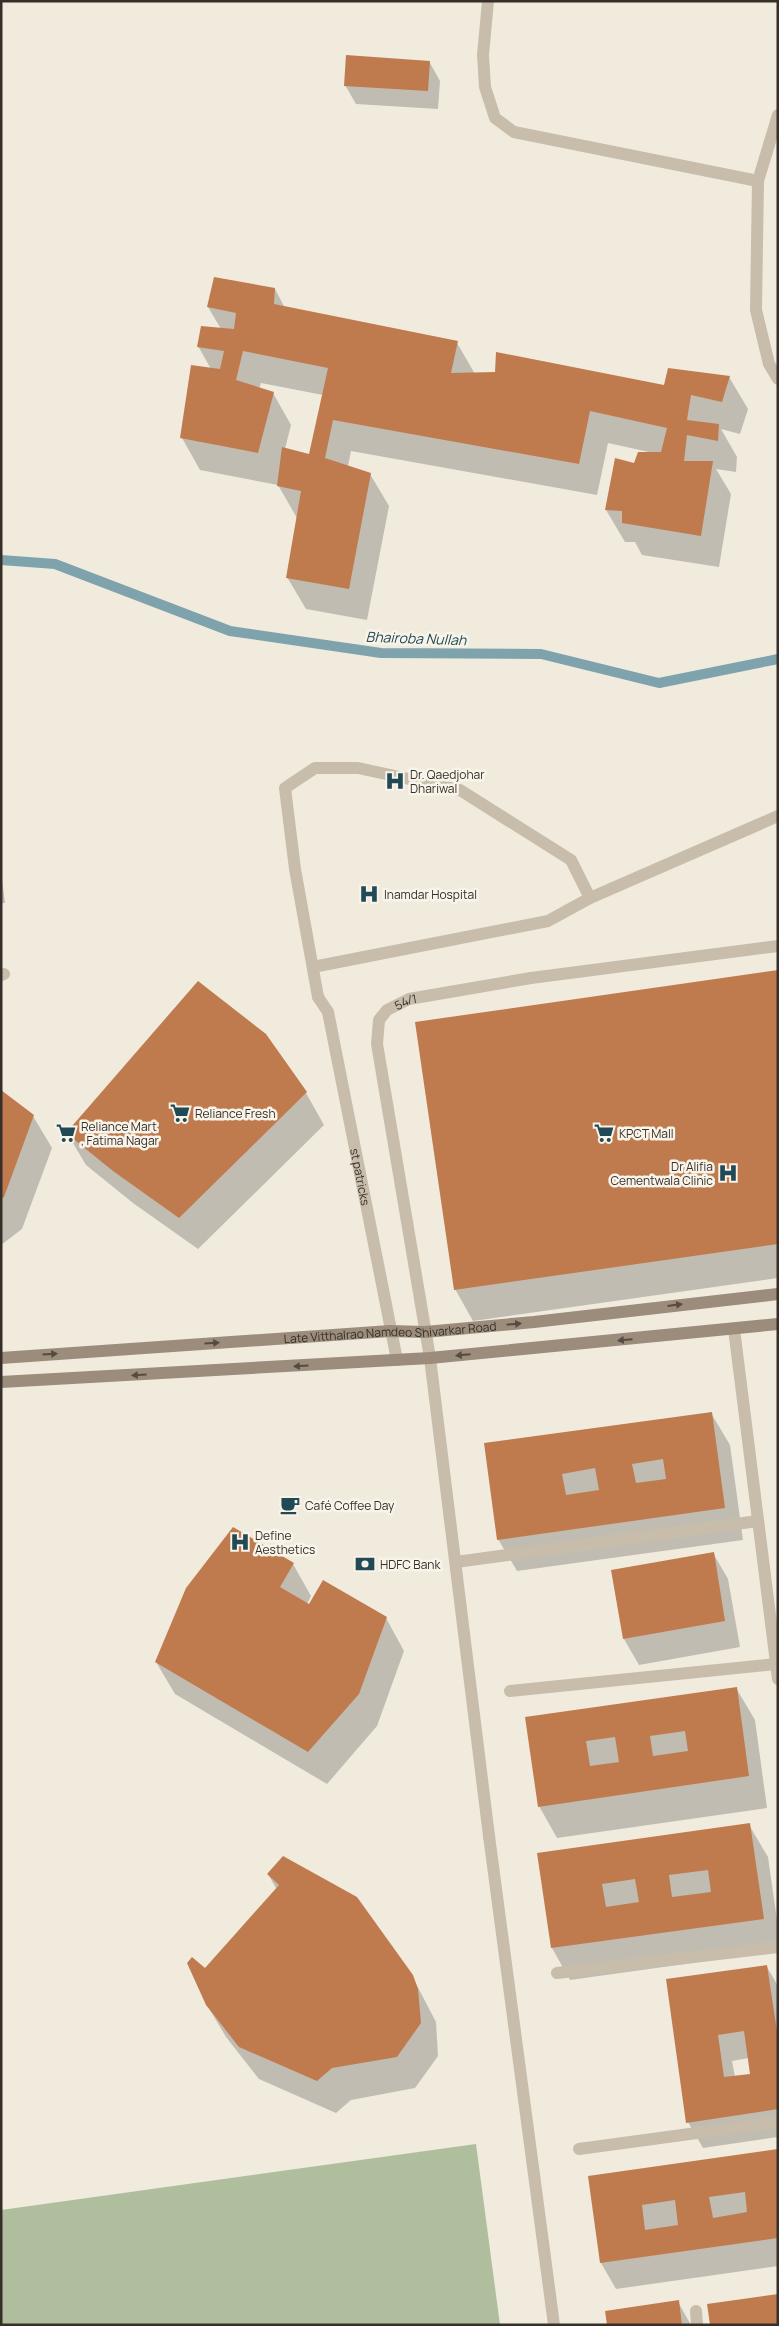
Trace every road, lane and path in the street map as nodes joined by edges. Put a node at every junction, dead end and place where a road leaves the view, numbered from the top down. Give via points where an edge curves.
1 (488, 1) edge
2 (778, 115) edge
3 (758, 180) junction
4 (778, 379) edge
5 (778, 816) edge
6 (590, 898) junction
7 (778, 946) edge
8 (312, 967) junction
9 (778, 1294) edge
10 (778, 1324) edge
11 (734, 1329) junction
12 (390, 1331) junction
13 (425, 1332) junction
14 (1, 1358) edge
15 (430, 1358) junction
16 (397, 1360) junction
17 (1, 1382) edge
18 (758, 1521) junction
19 (456, 1562) junction
20 (776, 1664) junction
21 (778, 1679) edge
22 (510, 1691) dead end
23 (778, 1947) edge
24 (558, 1973) dead end
25 (778, 2122) edge
26 (579, 2149) dead end
27 (696, 2312) dead end
28 (554, 2325) edge
29 (698, 2325) edge

1 - 3 street via 483,55 485,87 494,118 514,132
2 - 3 street
3 - 4 street via 756,310 769,364
5 - 6 street
6 - 8 street via 548,921
6 - 8 street, st patricks via 571,860 460,790 358,768 314,768 285,788
7 - 13 street, 54/1 via 531,978 409,999 387,1010 379,1020 377,1044
8 - 12 street, st patricks via 318,997 328,1012
13 -> 9 main road, Late Vitthalrao Namdeo Shivarkar Road
10 - 11 main road, Late Vitthalrao Namdeo Shivarkar Road
11 -> 15 main road, Late Vitthalrao Namdeo Shivarkar Road
11 - 18 street
12 - 13 main road, Late Vitthalrao Namdeo Shivarkar Road
14 -> 12 main road, Late Vitthalrao Namdeo Shivarkar Road
12 - 16 street, st patricks
13 - 15 street, 54/1
15 - 16 main road, Late Vitthalrao Namdeo Shivarkar Road
15 - 19 street, 54/1
16 -> 17 main road, Late Vitthalrao Namdeo Shivarkar Road
18 - 19 street
18 - 20 street
19 - 28 street, 54/1
20 - 21 street
20 - 22 street
23 - 24 street
25 - 26 street
27 - 29 street

